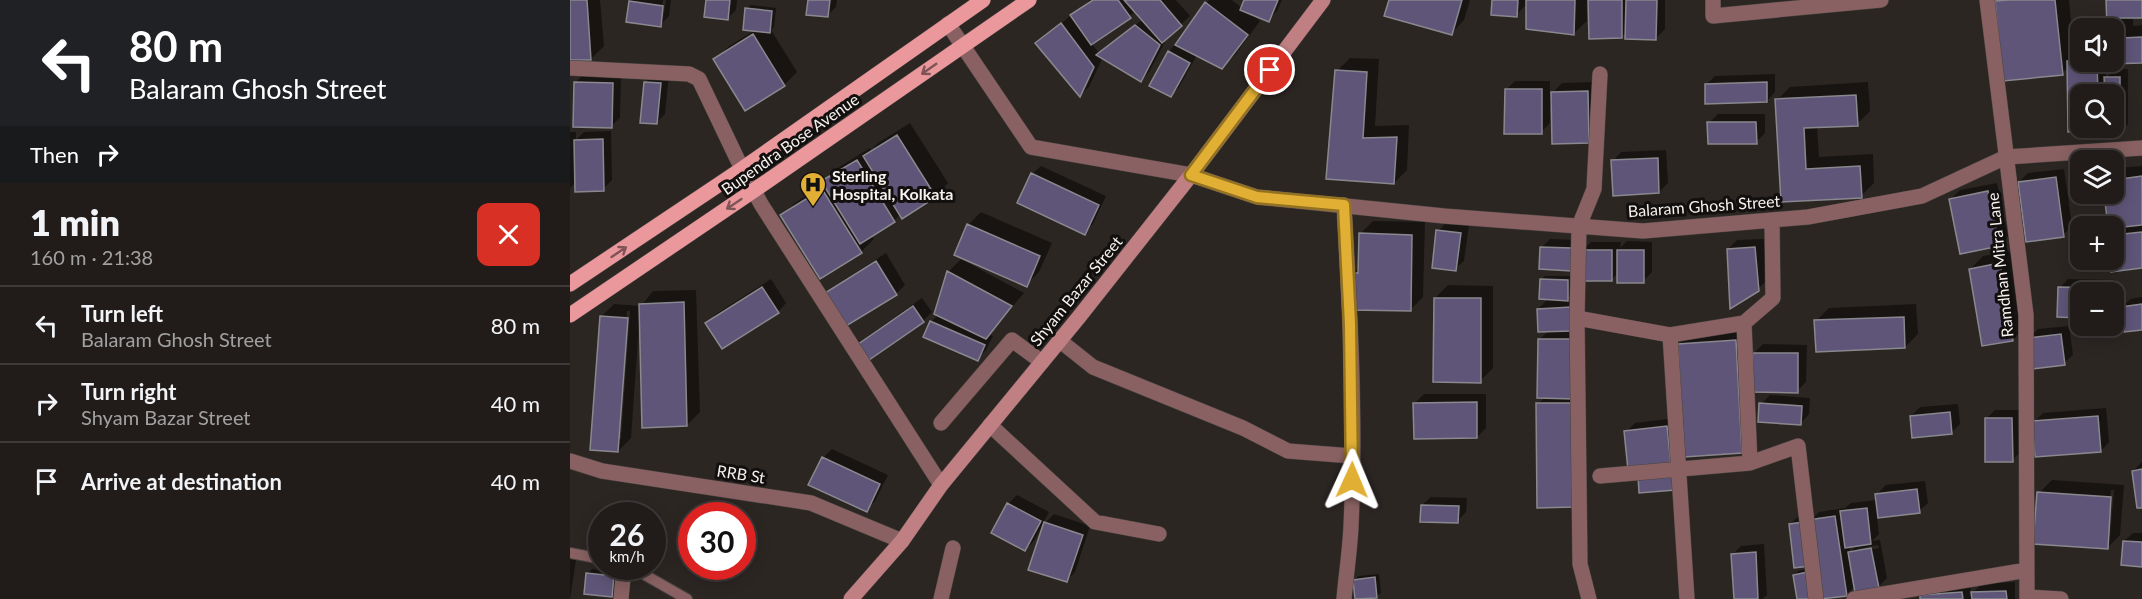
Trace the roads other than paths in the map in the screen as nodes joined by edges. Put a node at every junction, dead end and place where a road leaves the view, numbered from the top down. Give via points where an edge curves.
1 (1029, 0) edge
2 (1323, 0) edge
3 (1713, 0) edge
4 (1881, 0) edge
5 (1987, 0) edge
6 (977, 2) edge
7 (948, 24) junction
8 (962, 46) junction
9 (570, 68) edge
10 (1600, 74) dead end
11 (2142, 148) edge
12 (2006, 157) junction
13 (742, 169) junction
14 (1191, 175) junction
15 (753, 191) junction
16 (1344, 205) junction
17 (1772, 220) junction
18 (1579, 226) junction
19 (570, 284) edge
20 (570, 315) edge
21 (1577, 318) junction
22 (1744, 323) junction
23 (1670, 335) junction
24 (1059, 340) junction
25 (1042, 362) junction
26 (941, 423) dead end
27 (990, 425) junction
28 (1352, 456) junction
29 (570, 461) edge
30 (1750, 463) junction
31 (1680, 468) junction
32 (1600, 476) dead end
33 (941, 485) junction
34 (1159, 534) dead end
35 (902, 541) junction
36 (953, 548) dead end
37 (570, 553) edge
38 (588, 556) edge
39 (2027, 570) junction
40 (623, 580) edge
41 (654, 580) edge
42 (2027, 598) edge
43 (621, 599) edge
44 (687, 599) edge
45 (851, 599) edge
46 (941, 599) edge
47 (1344, 599) edge
48 (1589, 599) edge
49 (1688, 599) edge
50 (1816, 599) edge
51 (1854, 599) edge
52 (2061, 599) edge

1 - 8 main road, Bupendra Bose Avenue
2 - 14 street, Shyam Bazar Street
3 - 4 street via 1713,16
5 - 12 street, Ramdhan Mitra Lane
6 - 7 main road, Bupendra Bose Avenue
7 - 8 street, Balaram Ghosh Street
7 - 13 main road, Bupendra Bose Avenue
8 - 14 street, Balaram Ghosh Street via 1032,147
8 -> 15 main road, Bupendra Bose Avenue
9 - 13 street via 689,74 699,79
10 - 18 street via 1594,189
11 - 12 street, Balaram Ghosh Street
12 - 17 street, Balaram Ghosh Street via 1922,196
12 - 39 street, Ramdhan Mitra Lane via 2026,315
13 - 15 street
19 -> 13 main road, Bupendra Bose Avenue
14 - 16 street, Balaram Ghosh Street via 1257,197
14 - 24 street, Shyam Bazar Street
15 -> 20 main road, Bupendra Bose Avenue
15 - 33 street
16 - 18 street, Balaram Ghosh Street
16 - 28 street
17 - 18 street, Balaram Ghosh Street via 1643,231
17 - 22 street via 1773,298
18 - 21 street
21 - 23 street
21 - 48 street via 1580,564
22 - 23 street
22 - 30 street
23 - 31 street
24 - 25 street, Shyam Bazar Street
24 - 28 street via 1093,368 1243,428 1288,451
25 - 26 street via 1012,340
25 - 27 street, Shyam Bazar Street
27 - 33 street, Shyam Bazar Street
27 - 34 street via 1095,522
28 - 47 street
29 - 35 street, RRB St via 602,471 811,503
30 - 31 street
30 - 50 street via 1798,446
31 - 32 street
31 - 49 street
33 - 35 street, Shyam Bazar Street
35 - 45 street, Shyam Bazar Street
36 - 46 street
37 - 38 lane
39 - 42 street, Ramdhan Mitra Lane
39 - 51 street
40 - 43 street
41 - 44 lane
42 - 52 street

